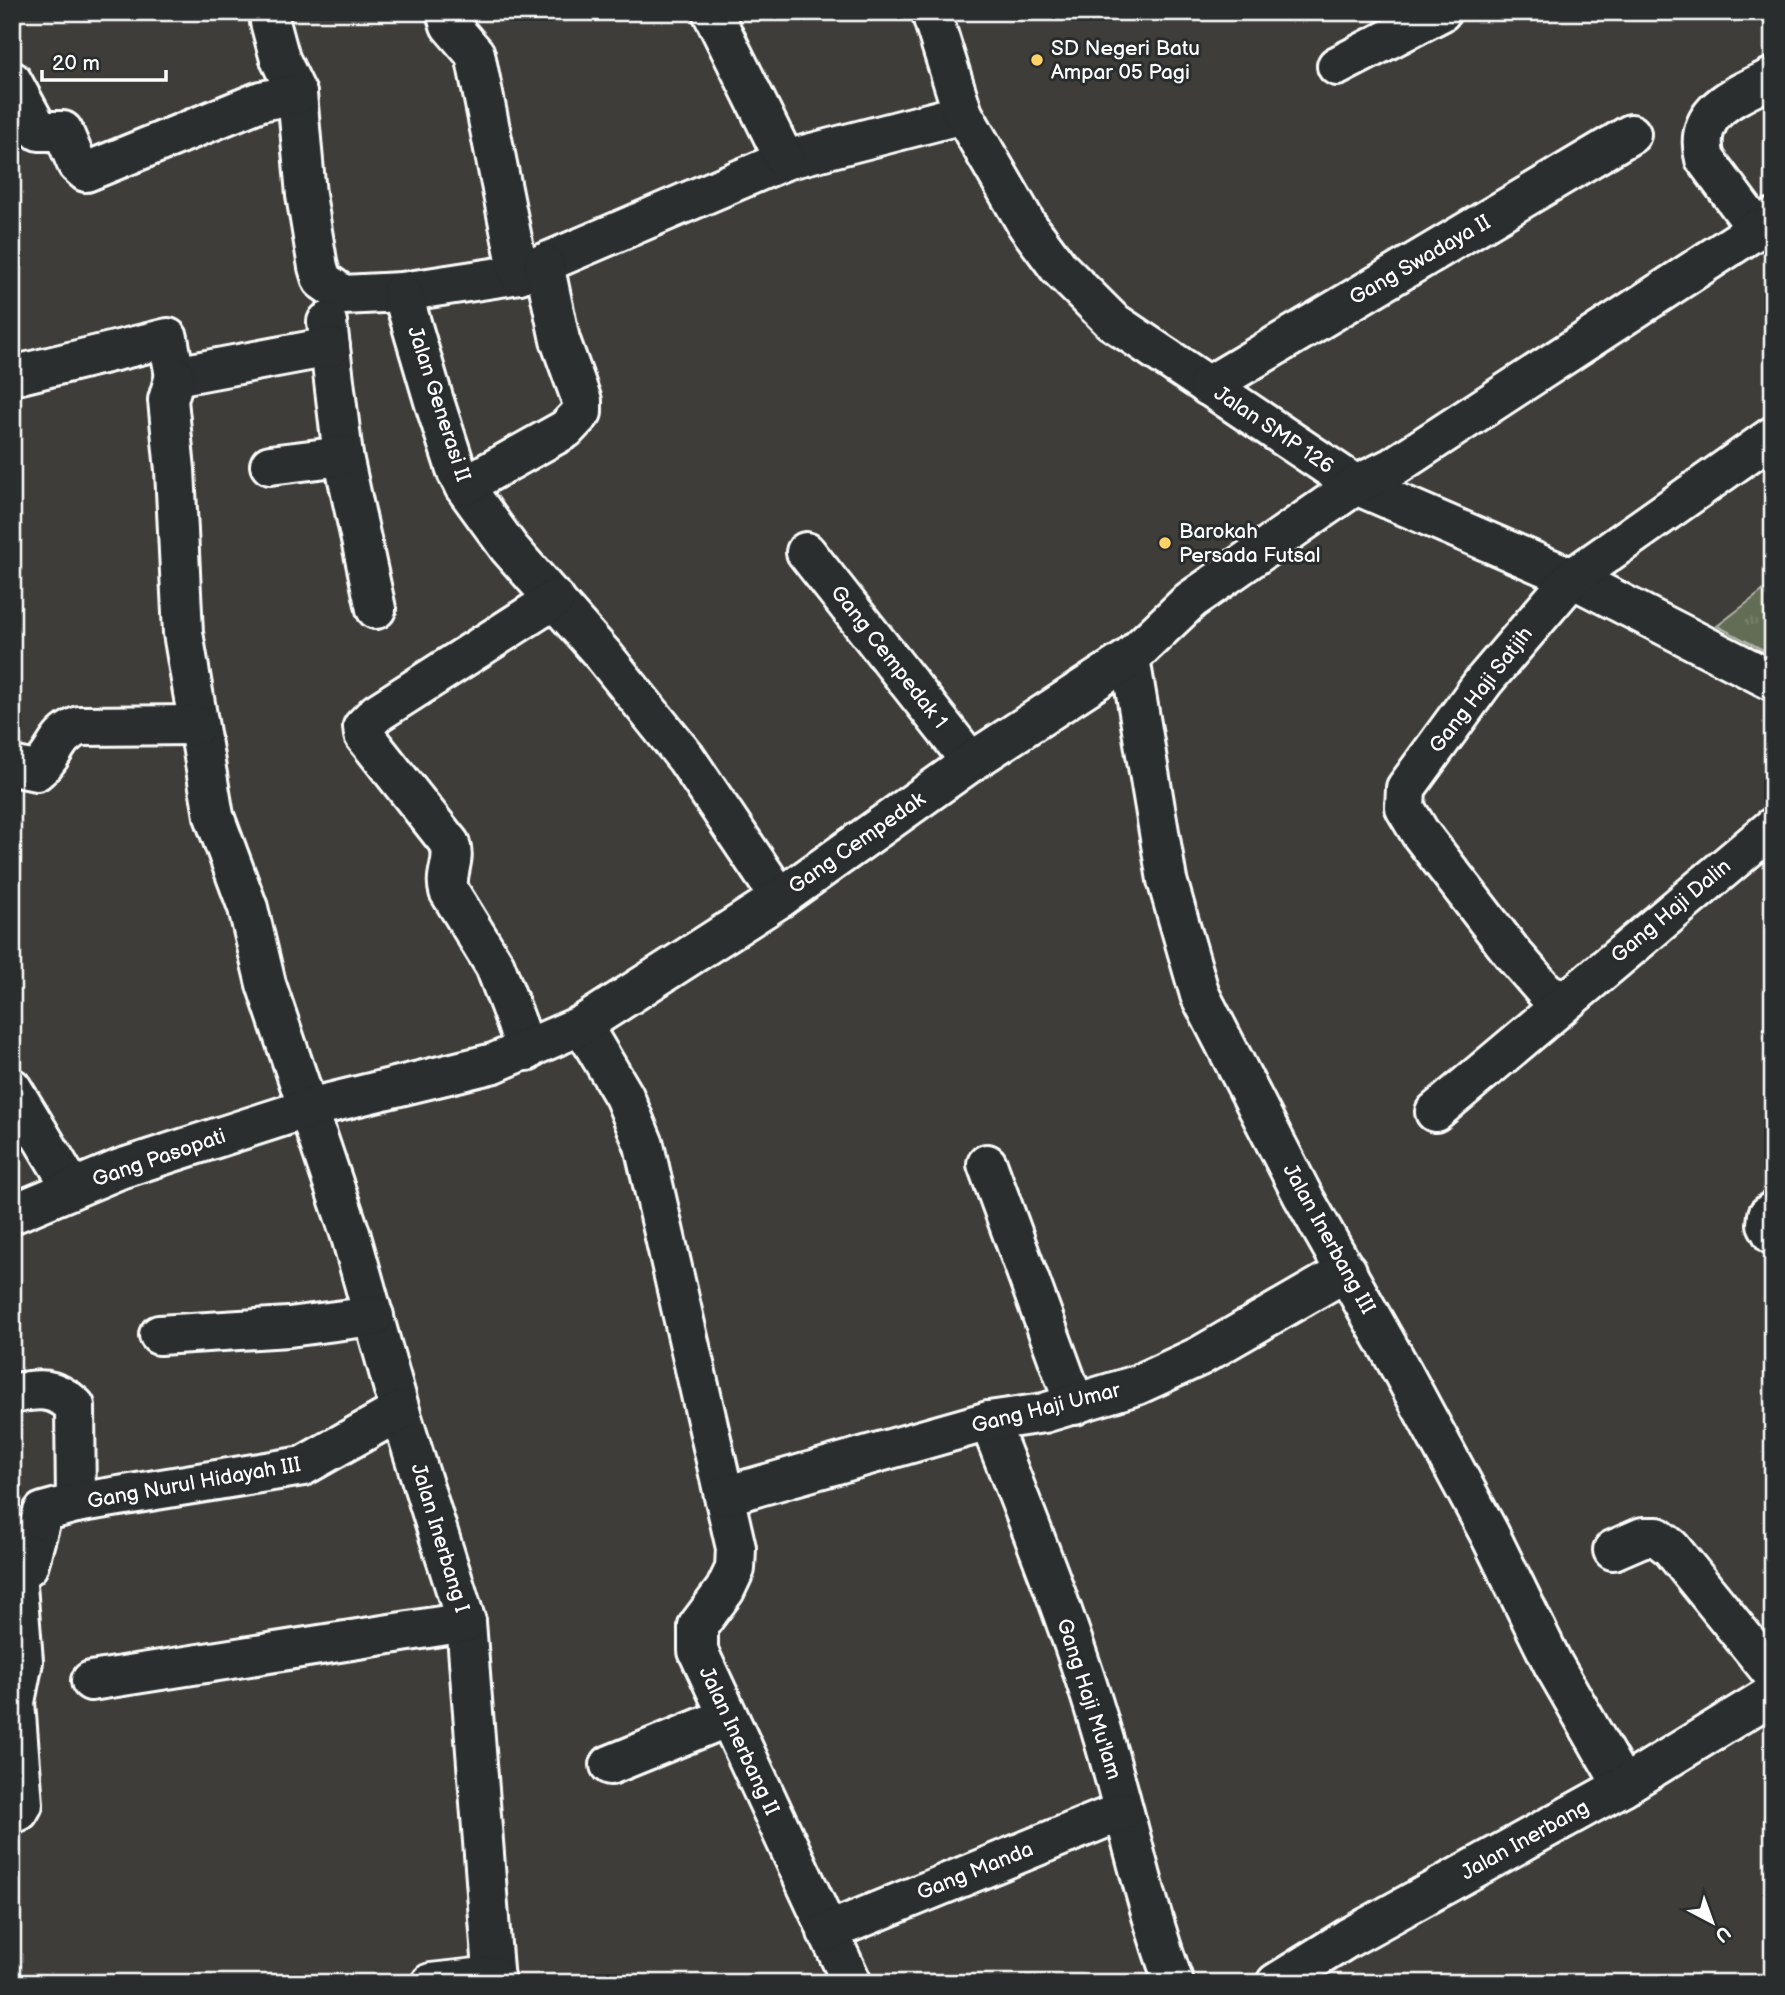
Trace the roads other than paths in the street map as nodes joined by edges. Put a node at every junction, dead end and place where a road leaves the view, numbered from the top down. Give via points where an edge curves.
1 (270, 12) edge
2 (446, 12) edge
3 (712, 12) edge
4 (931, 12) edge
5 (1440, 12) edge
6 (1337, 66) dead end
7 (1773, 77) edge
8 (12, 81) edge
9 (297, 94) junction
10 (963, 114) junction
11 (1631, 134) dead end
12 (785, 160) junction
13 (1765, 224) edge
14 (532, 269) junction
15 (321, 280) junction
16 (402, 292) junction
17 (330, 346) junction
18 (12, 376) edge
19 (175, 376) junction
20 (1208, 386) junction
21 (1773, 436) edge
22 (343, 456) junction
23 (270, 465) dead end
24 (1356, 485) junction
25 (464, 486) junction
26 (806, 552) dead end
27 (1572, 578) junction
28 (555, 599) junction
29 (376, 610) dead end
30 (1130, 658) junction
31 (1773, 681) edge
32 (197, 725) junction
33 (971, 762) junction
34 (12, 766) edge
35 (1773, 827) edge
36 (779, 898) junction
37 (1570, 996) junction
38 (582, 1025) junction
39 (527, 1051) junction
40 (12, 1088) edge
41 (309, 1108) junction
42 (1435, 1112) dead end
43 (987, 1164) dead end
44 (72, 1188) junction
45 (1773, 1211) edge
46 (12, 1214) edge
47 (1773, 1235) edge
48 (1347, 1271) junction
49 (374, 1315) junction
50 (159, 1335) dead end
51 (12, 1394) edge
52 (1075, 1405) junction
53 (400, 1411) junction
54 (989, 1421) junction
55 (724, 1496) junction
56 (76, 1503) junction
57 (1613, 1550) dead end
58 (22, 1561) edge
59 (466, 1622) junction
60 (1773, 1674) edge
61 (91, 1681) dead end
62 (1773, 1694) edge
63 (728, 1717) junction
64 (610, 1765) dead end
65 (1623, 1786) junction
66 (1123, 1811) junction
67 (12, 1814) edge
68 (827, 1932) junction
69 (494, 1979) edge
70 (431, 1983) edge
71 (852, 1983) edge
72 (1174, 1983) edge
73 (1276, 1983) edge

1 - 9 street via 280,59
2 - 14 street via 450,25 475,54
3 - 12 street
4 - 10 street, Jalan SMP 126
5 - 6 street
7 - 13 street via 1729,100 1711,116 1702,133 1705,159
8 - 9 street via 39,131 64,131 77,164 86,172 261,101
9 - 15 street via 310,226
10 - 12 street
10 - 20 street, Jalan SMP 126 via 1027,225 1059,268 1112,321
11 - 20 street, Gang Swadaya II
12 - 14 street
13 - 24 street, Gang Cempedak via 1393,467
14 - 16 street
14 - 25 street via 582,401 582,412 566,429
15 - 16 street via 343,295
15 - 17 street
16 - 25 street, Jalan Generasi II
17 - 19 street
17 - 22 street
18 - 19 street via 167,338
19 - 32 street, Jalan Inerbang I via 168,400 183,633
20 - 24 street, Jalan SMP 126
21 - 27 street, Gang Haji Satjih
22 - 23 street
22 - 29 street
24 - 27 street, Jalan SMP 126
24 - 30 street, Gang Cempedak via 1191,600
25 - 28 street, Jalan Generasi II via 509,548
26 - 33 street, Gang Cempedak 1
27 - 31 street, Jalan SMP 126
27 - 37 street, Gang Haji Satjih via 1484,681 1406,788 1405,808 1545,991 1559,999
28 - 36 street, Jalan Generasi II via 686,758
28 - 39 street via 377,712 363,727 364,735 450,844 454,856 446,881 449,891 495,966
30 - 33 street, Gang Cempedak
30 - 48 street, Jalan Inerbang III via 1167,880 1200,995 1303,1196
32 - 34 street via 79,726 63,733 49,761 36,771
32 - 41 street, Jalan Inerbang I via 214,816 248,908 266,984
33 - 36 street, Gang Cempedak
35 - 37 street, Gang Haji Dalin
36 - 38 street, Gang Cempedak
37 - 42 street, Gang Haji Dalin
38 - 39 street, Gang Cempedak
38 - 55 street, Jalan Inerbang II via 624,1096 644,1145
39 - 41 street, Gang Cempedak
40 - 44 street
41 - 44 street, Gang Pasopati
41 - 49 street, Jalan Inerbang I
43 - 52 street
44 - 46 street, Gang Pasopati
45 - 47 street via 1767,1224
48 - 52 street, Gang Haji Umar via 1169,1373
48 - 65 street, Jalan Inerbang III via 1490,1535 1553,1664
49 - 50 street via 289,1327
49 - 53 street, Jalan Inerbang I
51 - 56 street via 41,1388 61,1393 75,1406
52 - 54 street, Gang Haji Umar
53 - 56 street, Gang Nurul Hidayah III via 303,1466
53 - 59 street, Jalan Inerbang I
54 - 55 street, Gang Haji Umar
54 - 66 street, Gang Haji Mu'lam via 1074,1649
55 - 63 street, Jalan Inerbang II via 736,1548 735,1569 698,1626 698,1651
56 - 58 street, Gang Nurul Hidayah III via 43,1512
57 - 60 street via 1643,1537 1657,1537 1671,1548
58 - 67 street via 28,1566 16,1573 23,1661 15,1702 23,1804
59 - 61 street
59 - 69 street, Jalan Inerbang I
62 - 65 street, Jalan Inerbang
63 - 64 street
63 - 68 street, Jalan Inerbang II
65 - 73 street, Jalan Inerbang via 1348,1938
66 - 68 street, Gang Manda
66 - 72 street, Gang Haji Mu'lam via 1149,1915
68 - 71 street, Jalan Inerbang II
69 - 70 street

